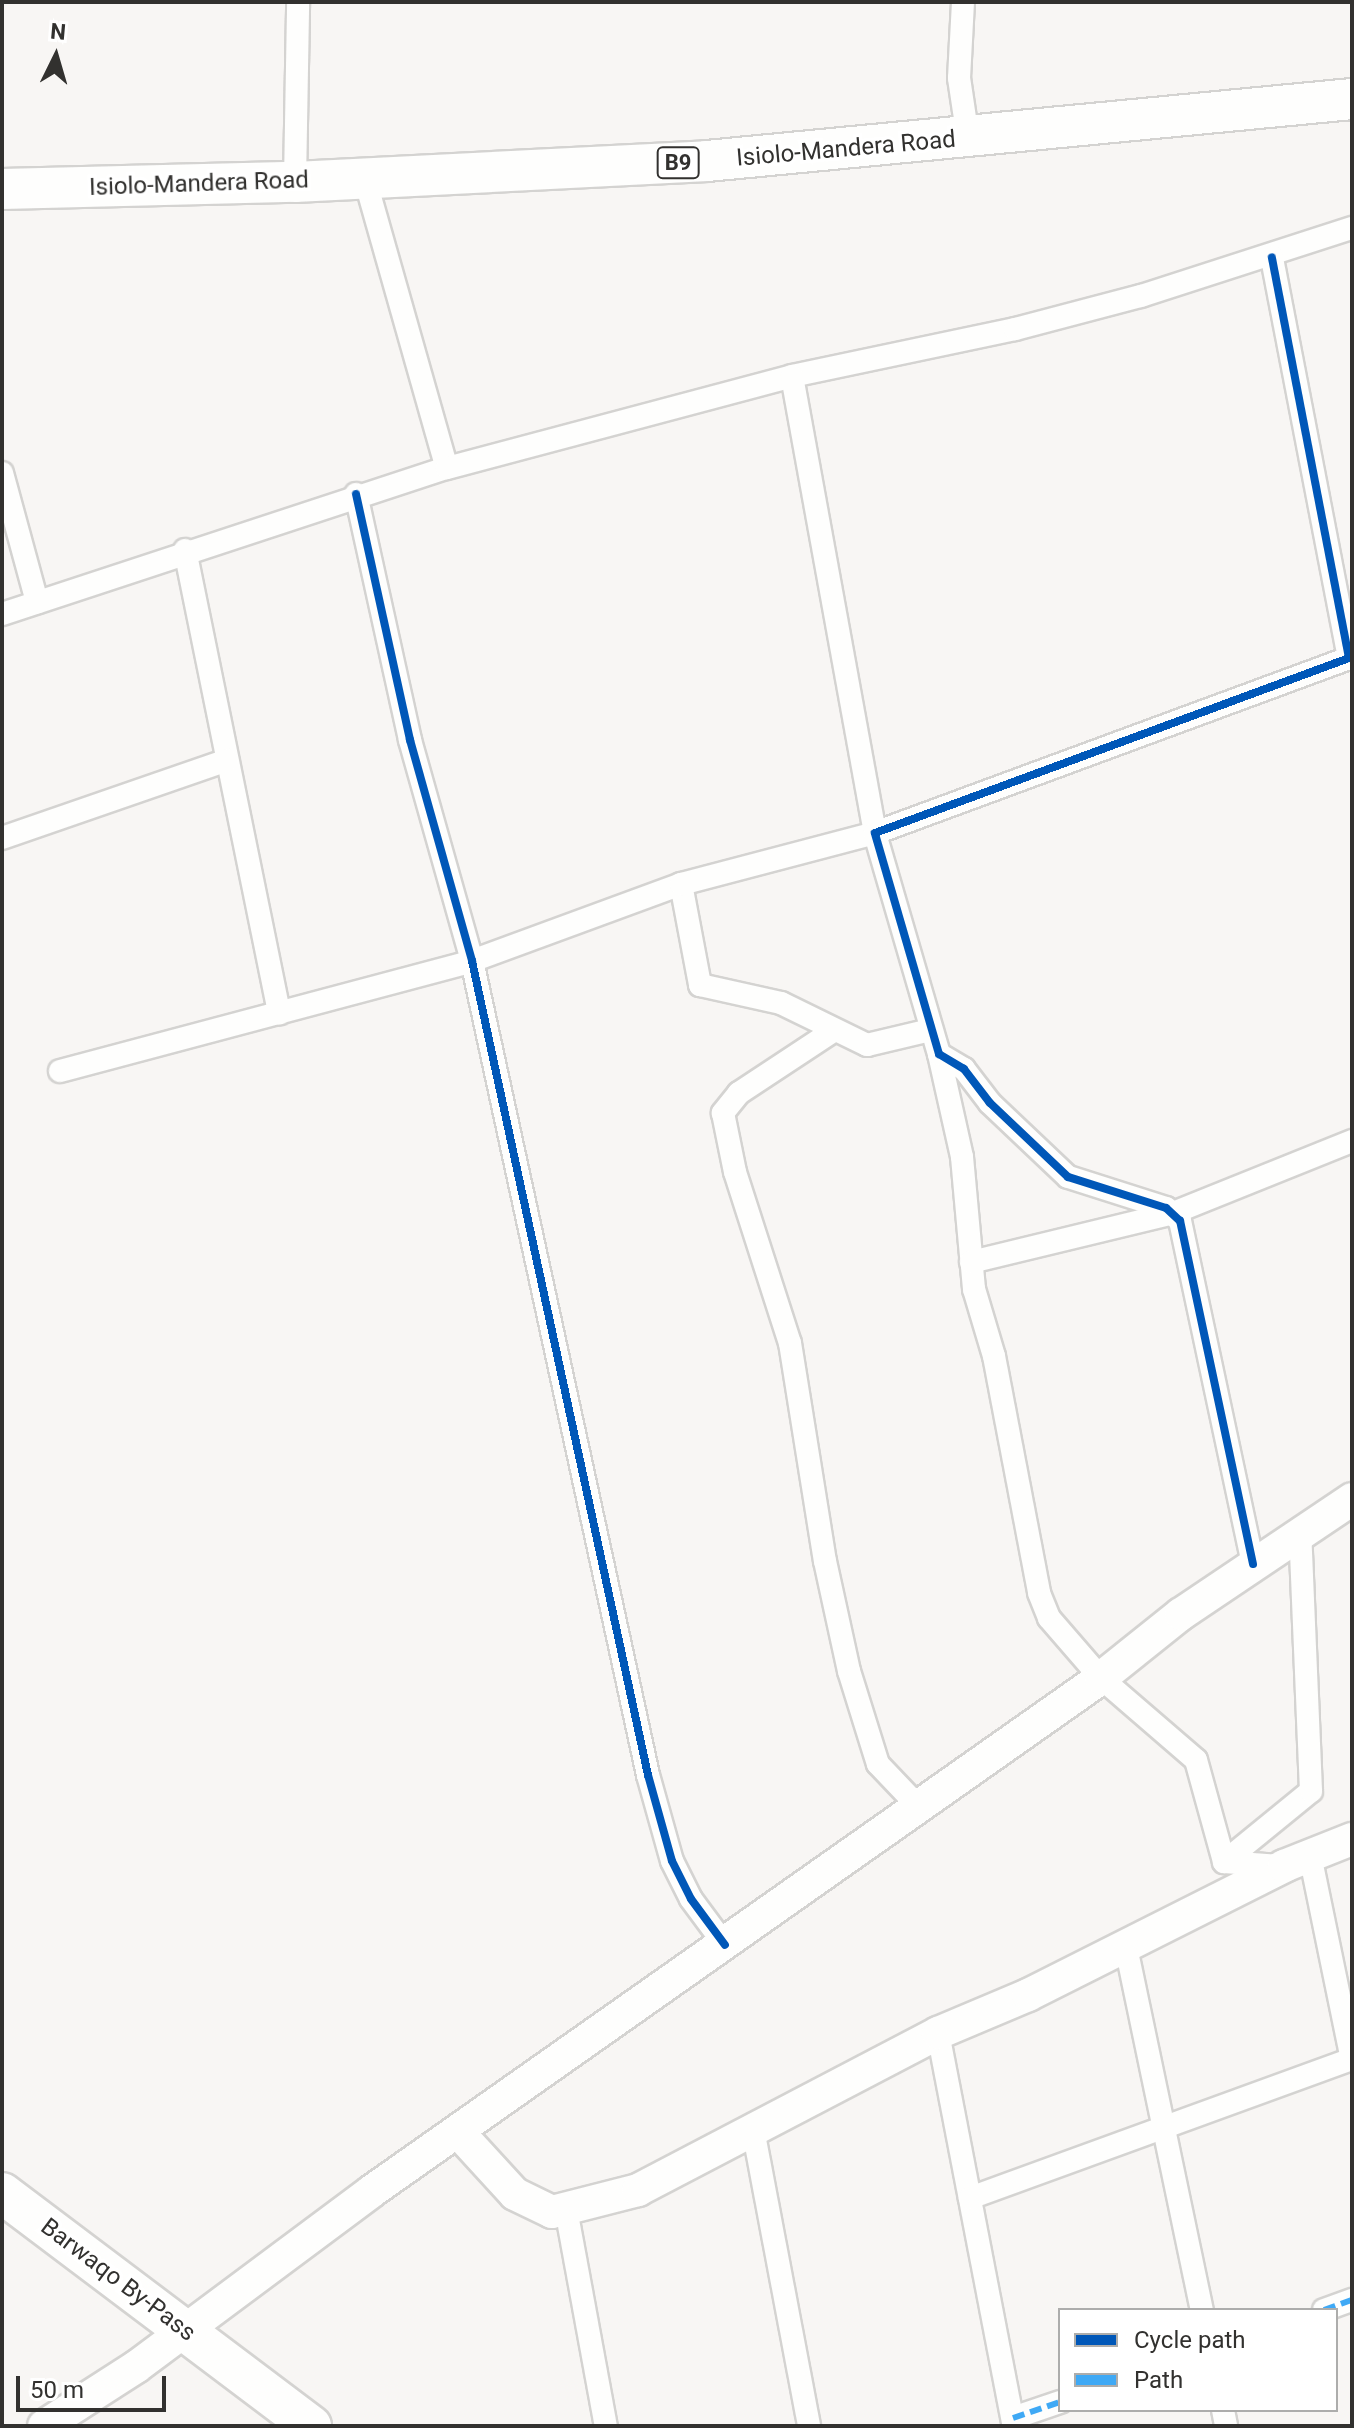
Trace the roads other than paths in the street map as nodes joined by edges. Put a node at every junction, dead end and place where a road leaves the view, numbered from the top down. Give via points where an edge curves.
1 (298, 2) edge
2 (963, 2) edge
3 (1352, 99) edge
4 (968, 138) junction
5 (365, 179) junction
6 (295, 182) junction
7 (2, 189) edge
8 (1352, 228) edge
9 (1272, 257) junction
10 (792, 376) junction
11 (447, 468) junction
12 (2, 473) edge
13 (356, 494) junction
14 (185, 550) junction
15 (37, 602) junction
16 (2, 614) edge
17 (1351, 662) edge
18 (227, 760) junction
19 (875, 833) junction
20 (2, 838) edge
21 (681, 884) junction
22 (472, 961) junction
23 (279, 1014) junction
24 (930, 1030) junction
25 (833, 1031) junction
26 (939, 1054) junction
27 (60, 1071) dead end
28 (1352, 1141) edge
29 (1173, 1213) junction
30 (971, 1262) junction
31 (1352, 1499) edge
32 (1300, 1533) junction
33 (1253, 1564) junction
34 (1101, 1678) junction
35 (918, 1806) junction
36 (1352, 1839) edge
37 (1297, 1861) junction
38 (1224, 1862) junction
39 (725, 1945) junction
40 (1126, 1947) junction
41 (938, 2033) junction
42 (1352, 2059) edge
43 (1163, 2127) junction
44 (753, 2129) junction
45 (460, 2134) junction
46 (2, 2193) edge
47 (970, 2198) junction
48 (566, 2209) junction
49 (1352, 2300) edge
50 (1202, 2308) edge
51 (1330, 2308) edge
52 (185, 2331) junction
53 (1058, 2403) edge
54 (1013, 2422) edge
55 (44, 2426) edge
56 (311, 2426) edge
57 (606, 2426) edge
58 (809, 2426) edge

1 - 6 street
2 - 4 street via 959,78
3 - 4 highway, Isiolo-Mandera Road / B9
4 - 5 highway, Isiolo-Mandera Road / B9 via 707,161
5 - 6 highway, Isiolo-Mandera Road / B9
5 - 11 street
6 - 7 highway, Isiolo-Mandera Road / B9
8 - 9 street
9 - 10 street via 1015,329
9 - 17 street
10 - 11 street
10 - 19 street
11 - 13 street
12 - 15 street
13 - 14 street
13 - 22 street via 410,740
14 - 15 street
14 - 18 street
15 - 16 street
17 - 19 street
18 - 20 street
18 - 23 street
19 - 21 street
19 - 24 street
21 - 22 street
21 - 25 street via 700,985 781,1003
22 - 23 street
22 - 39 street via 648,1775 672,1861 691,1899
23 - 27 street
24 - 25 street via 867,1045
24 - 26 street
25 - 35 street via 739,1093 723,1113 735,1172 790,1343 825,1561 849,1671 878,1764
26 - 29 street via 964,1069 998,1111 1068,1177
26 - 30 street via 962,1157
28 - 29 street
29 - 30 street
29 - 33 street via 1185,1236
30 - 34 street via 1039,1593 1049,1618
31 - 32 main road
32 - 33 main road
32 - 38 street via 1311,1791
33 - 34 main road
34 - 35 main road
34 - 38 street via 1196,1760
35 - 39 main road
36 - 37 main road
37 - 38 street
37 - 40 main road
37 - 42 street
39 - 45 main road
40 - 41 main road
40 - 43 street
41 - 44 main road
41 - 47 street
42 - 43 street
43 - 47 street
43 - 50 street
44 - 48 main road via 663,2179
44 - 58 street
45 - 48 main road via 515,2194 552,2212
45 - 52 main road via 372,2191
46 - 52 highway, Barwaqo By-Pass
47 - 54 street
48 - 57 street
49 - 51 street
52 - 55 main road
52 - 56 highway, Barwaqo By-Pass
53 - 54 street

